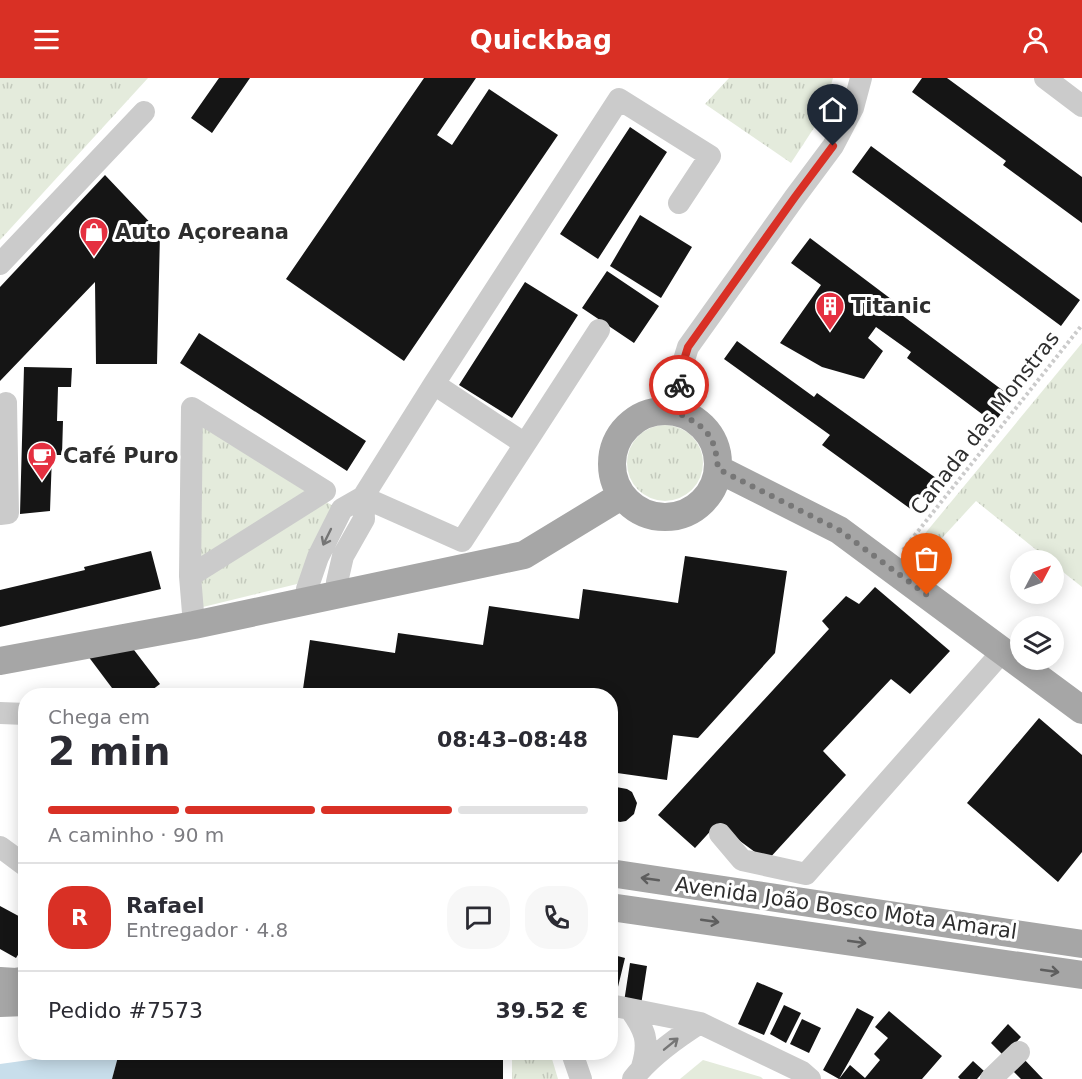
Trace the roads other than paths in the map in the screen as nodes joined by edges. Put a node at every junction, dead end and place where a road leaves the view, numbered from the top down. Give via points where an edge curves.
1 (861, 78) edge
2 (1045, 78) edge
3 (1082, 106) edge
4 (144, 112) dead end
5 (679, 203) dead end
6 (0, 264) edge
7 (599, 330) dead end
8 (434, 384) junction
9 (6, 403) dead end
10 (678, 413) junction
11 (525, 444) junction
12 (3, 459) edge
13 (718, 469) junction
14 (325, 491) junction
15 (621, 496) junction
16 (363, 497) junction
17 (0, 514) edge
18 (463, 554) junction
19 (190, 576) junction
20 (339, 595) junction
21 (305, 601) junction
22 (194, 625) junction
23 (1003, 651) junction
24 (0, 662) edge
25 (1082, 710) edge
26 (0, 713) edge
27 (18, 714) edge
28 (720, 834) dead end
29 (0, 847) edge
30 (18, 860) edge
31 (618, 874) edge
32 (618, 908) edge
33 (1082, 944) edge
34 (1082, 975) edge
35 (0, 981) edge
36 (18, 982) edge
37 (18, 1002) edge
38 (0, 1003) edge
39 (618, 1007) edge
40 (618, 1008) edge
41 (700, 1023) junction
42 (1018, 1052) dead end
43 (576, 1060) edge
44 (638, 1073) edge
45 (581, 1079) edge
46 (810, 1079) edge
47 (991, 1079) edge

1 - 10 street via 853,108 833,146 688,347 679,376
2 - 3 street
4 - 6 street
5 - 8 street via 710,156 619,99
7 - 11 street
8 - 11 street
8 - 16 street
9 - 12 street
10 - 13 main road via 698,423 711,437
10 - 15 main road via 647,414 631,423 620,436 613,453 612,471
11 - 18 street
12 - 17 street via 8,513
13 - 15 main road via 709,496 691,511 674,518 648,515 634,509
13 - 23 main road via 839,530
14 - 16 street
14 - 19 street
14 - 19 street via 192,408
15 - 18 main road via 524,555
16 - 18 street
16 - 20 street via 364,519 343,556 337,582
16 -> 21 street via 342,508 318,557
18 - 20 main road
19 - 22 street
20 - 21 main road
21 - 22 main road
22 - 24 main road
23 - 25 main road
23 - 28 street via 806,874 742,860
26 - 27 street
29 - 30 street
33 -> 31 main road, Avenida João Bosco Mota Amaral
32 -> 34 main road, Avenida João Bosco Mota Amaral
35 - 36 main road
37 - 38 main road
39 - 41 street
40 - 44 street via 642,1025 646,1054
44 -> 41 street
41 - 46 street
42 - 47 street
43 - 45 street

